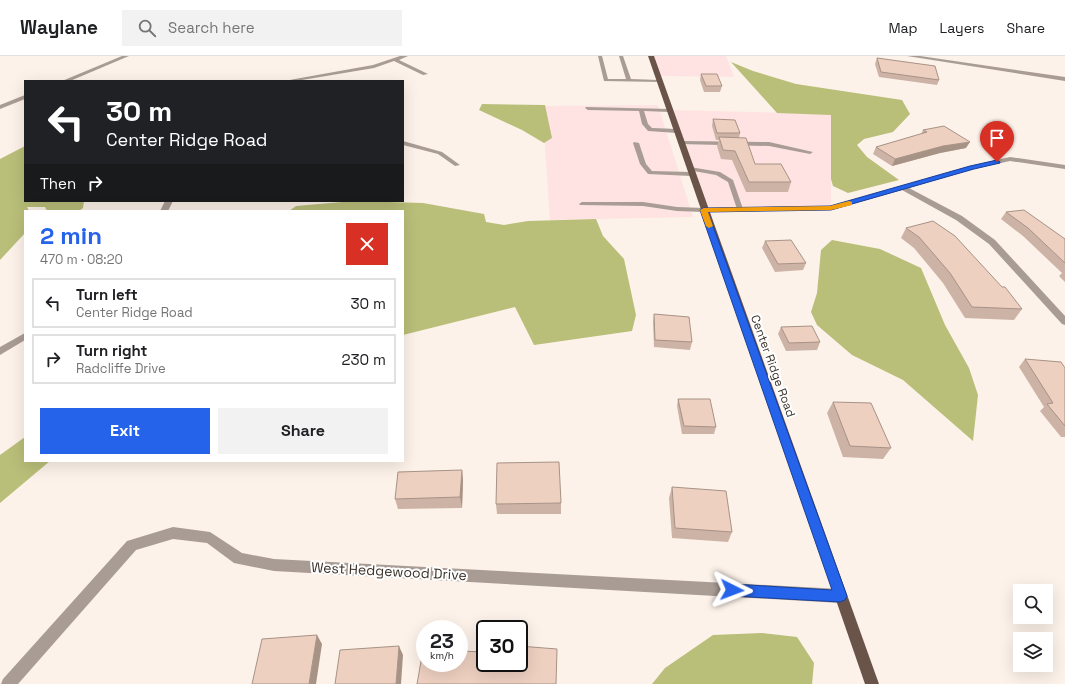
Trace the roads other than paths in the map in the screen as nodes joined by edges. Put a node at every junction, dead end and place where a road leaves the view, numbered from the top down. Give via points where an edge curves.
1 (126, 56) edge
2 (405, 56) edge
3 (600, 56) edge
4 (621, 56) edge
5 (651, 56) edge
6 (910, 56) edge
7 (394, 60) junction
8 (425, 74) dead end
9 (1065, 79) edge
10 (67, 80) edge
11 (293, 80) edge
12 (629, 81) junction
13 (659, 81) junction
14 (24, 97) edge
15 (0, 107) edge
16 (588, 108) dead end
17 (641, 109) junction
18 (669, 110) junction
19 (677, 132) junction
20 (404, 143) edge
21 (636, 143) dead end
22 (680, 143) junction
23 (810, 152) dead end
24 (457, 165) dead end
25 (1065, 167) edge
26 (690, 172) junction
27 (904, 188) junction
28 (582, 204) dead end
29 (740, 209) junction
30 (704, 210) junction
31 (1064, 319) edge
32 (24, 337) edge
33 (0, 352) edge
34 (840, 596) junction
35 (8, 684) edge
36 (872, 684) edge

1 - 10 street
2 - 7 street
3 - 12 lane via 604,79
4 - 12 lane
5 - 13 main road, Center Ridge Road
6 - 9 street
7 - 8 street
7 - 11 street via 374,66
12 - 13 lane
13 - 18 main road, Center Ridge Road
14 - 15 street
16 - 17 lane
17 - 18 lane
17 - 19 lane via 645,124 650,130
18 - 19 main road, Center Ridge Road
19 - 22 main road, Center Ridge Road
20 - 24 street via 440,153
21 - 26 lane via 643,164 650,173
22 - 23 lane via 768,144
22 - 26 main road, Center Ridge Road
25 - 27 street via 1010,159 972,167
26 - 29 lane via 718,173 731,181
26 - 30 main road, Center Ridge Road
27 - 29 street via 831,208
27 - 31 street via 959,218 992,242
28 - 30 lane via 643,204
29 - 30 street
30 - 34 main road, Center Ridge Road
32 - 33 street
34 - 35 street, West Hedgewood Drive via 274,565 239,559 210,538 173,533 132,546
34 - 36 main road, Center Ridge Road

